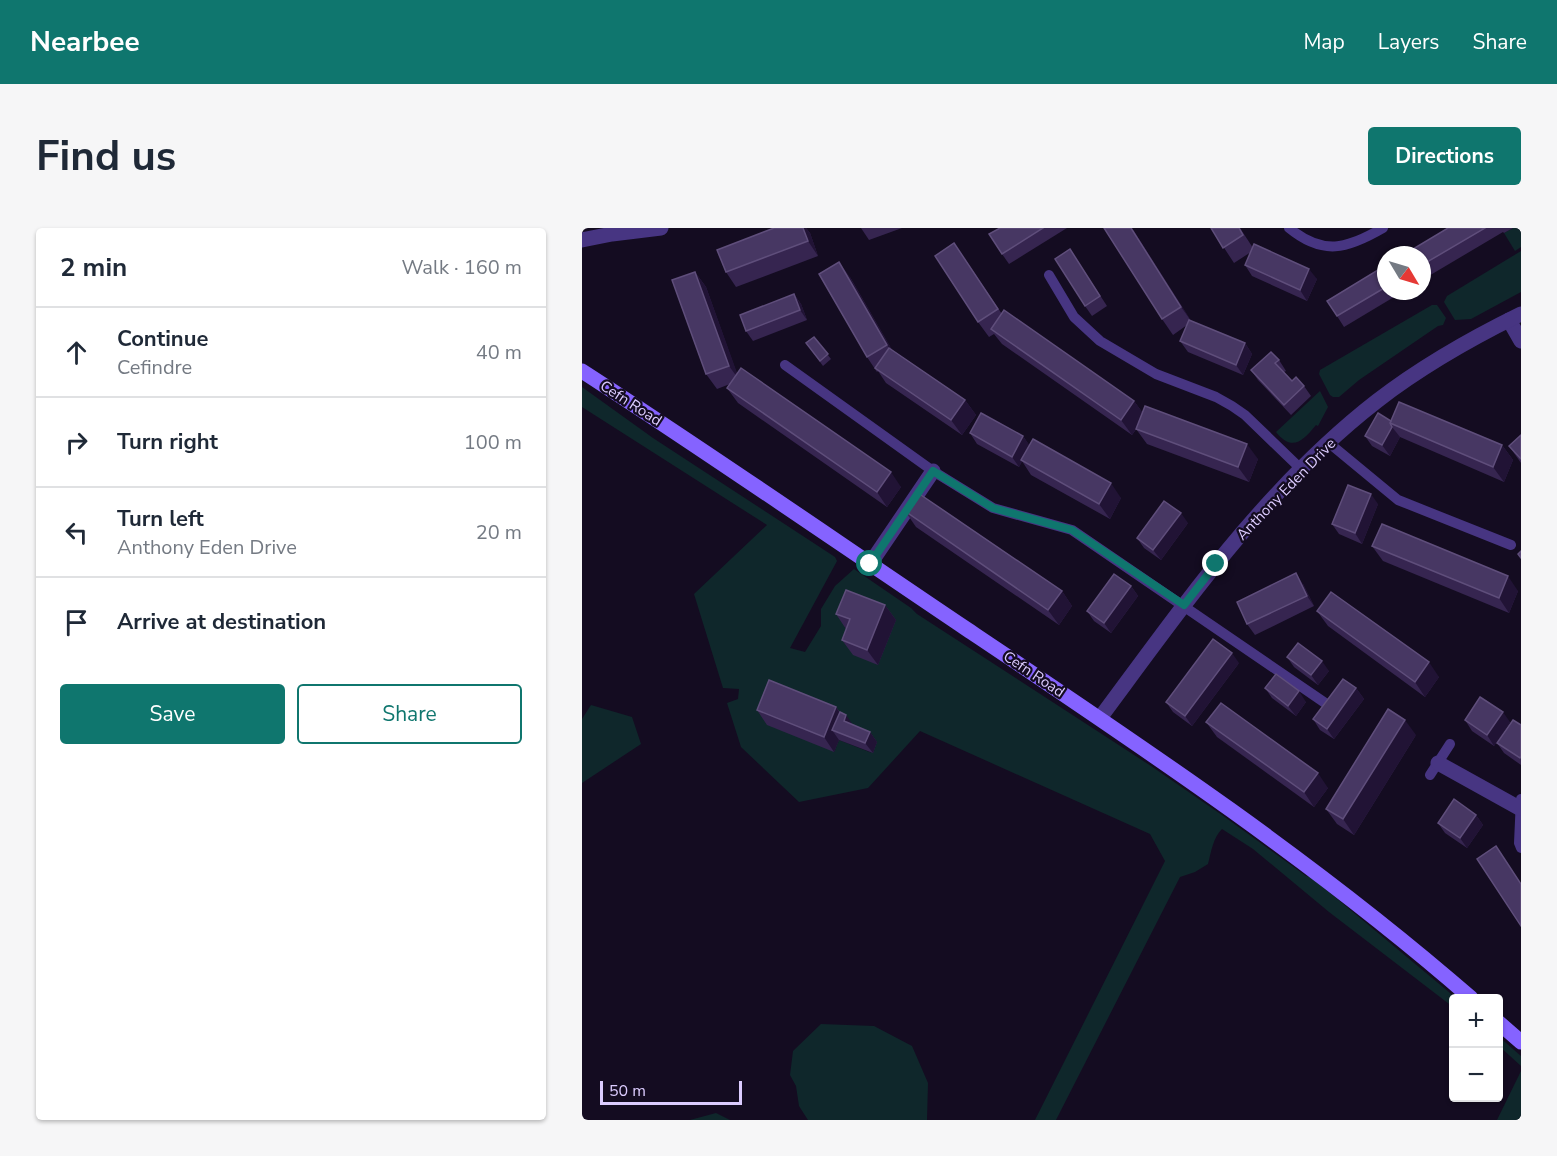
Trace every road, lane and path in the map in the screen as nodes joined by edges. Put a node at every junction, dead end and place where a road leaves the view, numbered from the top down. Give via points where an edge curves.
1 (661, 228) edge
2 (1289, 228) edge
3 (1383, 228) edge
4 (582, 240) edge
5 (1049, 275) dead end
6 (1515, 317) edge
7 (1521, 341) edge
8 (785, 364) dead end
9 (582, 371) edge
10 (1329, 443) junction
11 (1301, 469) junction
12 (933, 471) junction
13 (1511, 545) dead end
14 (870, 564) junction
15 (1184, 605) junction
16 (1331, 707) edge
17 (1100, 718) junction
18 (1450, 744) dead end
19 (1434, 769) joint
20 (1520, 803) edge
21 (1521, 848) edge
22 (1465, 994) edge
23 (1503, 1026) edge
24 (1521, 1042) edge

1 - 4 street
2 - 3 lane via 1302,239 1334,248 1351,245
5 - 11 lane via 1074,317 1100,341 1156,374 1232,406
6 - 7 street
6 - 10 street, Anthony Eden Drive via 1409,378 1377,400
8 - 12 lane
9 - 14 street, Cefn Road
10 - 11 street, Anthony Eden Drive
10 - 13 lane via 1398,500
11 - 15 street, Anthony Eden Drive via 1244,530
12 - 14 street
12 - 15 lane via 993,508 1072,530
14 - 17 street, Cefn Road
15 - 16 lane
15 - 17 street, Anthony Eden Drive
17 - 22 street, Cefn Road via 1281,845
18 - 19 lane
19 - 20 street
20 - 21 lane
23 - 24 street

